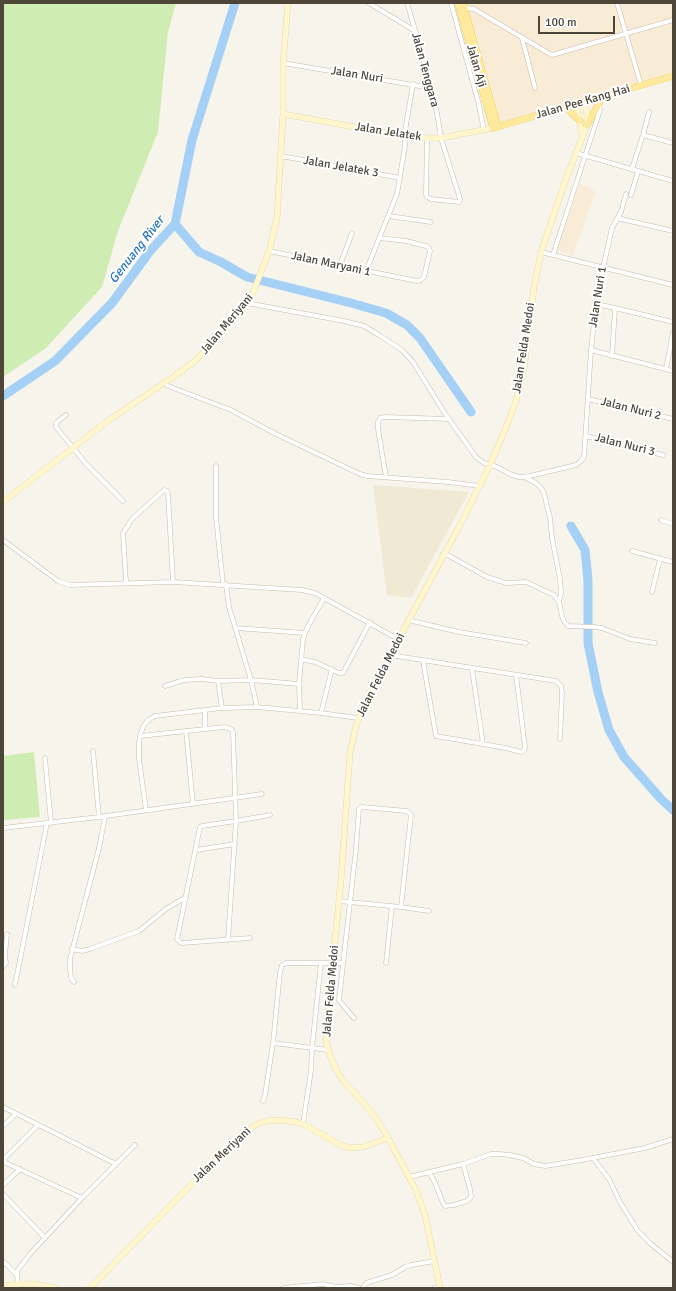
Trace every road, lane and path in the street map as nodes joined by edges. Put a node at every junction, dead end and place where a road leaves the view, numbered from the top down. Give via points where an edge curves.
1 (288, 3) edge
2 (369, 3) edge
3 (407, 3) edge
4 (451, 3) edge
5 (617, 3) edge
6 (462, 5) edge
7 (673, 20) edge
8 (415, 31) junction
9 (626, 34) junction
10 (522, 38) junction
11 (283, 63) junction
12 (673, 76) edge
13 (414, 84) junction
14 (641, 86) junction
15 (431, 88) junction
16 (535, 88) dead end
17 (603, 96) junction
18 (485, 99) junction
19 (478, 101) junction
20 (584, 102) junction
21 (598, 103) junction
22 (576, 104) junction
23 (566, 107) junction
24 (650, 112) dead end
25 (283, 114) junction
26 (580, 121) junction
27 (587, 125) junction
28 (496, 128) junction
29 (484, 130) junction
30 (644, 135) junction
31 (405, 136) junction
32 (427, 138) junction
33 (441, 138) junction
34 (582, 138) junction
35 (673, 143) edge
36 (576, 153) junction
37 (585, 155) junction
38 (281, 156) junction
39 (632, 169) junction
40 (638, 171) junction
41 (400, 178) junction
42 (673, 180) edge
43 (626, 194) dead end
44 (631, 195) dead end
45 (389, 216) junction
46 (617, 218) junction
47 (431, 222) dead end
48 (673, 231) edge
49 (352, 233) dead end
50 (380, 238) junction
51 (269, 251) junction
52 (542, 252) junction
53 (552, 255) junction
54 (340, 265) junction
55 (603, 268) junction
56 (366, 271) junction
57 (673, 285) edge
58 (247, 303) junction
59 (596, 304) junction
60 (615, 308) junction
61 (673, 322) edge
62 (673, 333) edge
63 (591, 350) junction
64 (612, 356) junction
65 (666, 369) junction
66 (673, 371) edge
67 (164, 383) junction
68 (588, 399) junction
69 (66, 415) dead end
70 (448, 419) junction
71 (673, 419) edge
72 (586, 436) junction
73 (72, 448) junction
74 (663, 455) dead end
75 (490, 465) junction
76 (216, 466) dead end
77 (523, 477) junction
78 (386, 478) junction
79 (480, 486) junction
80 (123, 501) dead end
81 (3, 502) edge
82 (661, 520) dead end
83 (673, 524) edge
84 (3, 540) edge
85 (632, 551) dead end
86 (444, 553) junction
87 (660, 559) junction
88 (673, 562) edge
89 (126, 582) junction
90 (173, 582) junction
91 (224, 584) junction
92 (652, 592) dead end
93 (324, 598) junction
94 (559, 602) junction
95 (408, 620) junction
96 (370, 622) junction
97 (235, 628) junction
98 (305, 633) junction
99 (398, 639) junction
100 (526, 643) dead end
101 (655, 643) dead end
102 (390, 655) junction
103 (301, 659) junction
104 (423, 661) junction
105 (332, 669) junction
106 (472, 669) junction
107 (516, 675) junction
108 (251, 680) junction
109 (218, 681) junction
110 (299, 684) junction
111 (165, 686) dead end
112 (257, 707) junction
113 (222, 708) junction
114 (205, 710) junction
115 (300, 711) junction
116 (321, 713) junction
117 (358, 718) junction
118 (205, 729) junction
119 (186, 731) junction
120 (140, 736) junction
121 (560, 739) dead end
122 (483, 744) junction
123 (93, 751) dead end
124 (45, 758) dead end
125 (262, 794) dead end
126 (236, 797) junction
127 (193, 804) junction
128 (146, 810) junction
129 (270, 815) dead end
130 (105, 816) junction
131 (99, 817) junction
132 (236, 821) junction
133 (49, 823) junction
134 (3, 828) edge
135 (235, 844) junction
136 (196, 850) junction
137 (186, 897) junction
138 (339, 901) junction
139 (351, 902) junction
140 (392, 906) junction
141 (401, 907) junction
142 (429, 911) dead end
143 (7, 934) dead end
144 (250, 938) dead end
145 (228, 940) junction
146 (72, 949) junction
147 (333, 962) junction
148 (321, 963) junction
149 (343, 963) junction
150 (386, 963) dead end
151 (3, 967) edge
152 (74, 982) dead end
153 (15, 985) dead end
154 (354, 1018) dead end
155 (272, 1043) junction
156 (312, 1048) junction
157 (328, 1050) junction
158 (263, 1101) dead end
159 (3, 1107) edge
160 (16, 1114) junction
161 (303, 1124) junction
162 (38, 1125) junction
163 (3, 1126) edge
164 (388, 1138) junction
165 (673, 1139) edge
166 (135, 1145) dead end
167 (593, 1158) junction
168 (4, 1161) edge
169 (116, 1164) junction
170 (463, 1164) junction
171 (20, 1169) junction
172 (429, 1172) junction
173 (409, 1177) junction
174 (3, 1185) edge
175 (3, 1194) edge
176 (82, 1198) junction
177 (45, 1238) junction
178 (3, 1261) edge
179 (435, 1261) junction
180 (673, 1262) edge
181 (17, 1275) junction
182 (18, 1284) junction
183 (3, 1286) edge
184 (56, 1288) edge
185 (90, 1288) edge
186 (284, 1288) edge
187 (359, 1288) edge
188 (363, 1288) edge
189 (434, 1288) edge
190 (440, 1288) edge

1 - 11 main road, Jalan Meriyani
2 - 8 street
3 - 8 street, Jalan Tenggara
4 - 19 street
5 - 9 street
6 - 10 street via 474,9
6 - 18 main road, Jalan Aji
6 - 28 main road, Jalan Aji
7 - 9 street
8 - 15 street, Jalan Tenggara
9 - 10 street via 552,55
9 - 14 street
10 - 16 street
11 - 13 street, Jalan Nuri
11 - 25 main road, Jalan Meriyani
12 - 14 main road, Jalan Pee Kang Hai
13 - 15 street, Jalan Nuri
13 - 31 street
14 - 17 main road, Jalan Pee Kang Hai
15 - 33 street, Jalan Tenggara
17 - 20 main road, Jalan Pee Kang Hai
17 - 21 main road
18 - 19 street
18 - 28 main road, Jalan Aji
19 - 29 street
20 - 22 main road, Jalan Pee Kang Hai
20 - 27 main road
21 - 27 main road
21 - 37 street via 600,110
22 - 23 main road, Jalan Pee Kang Hai
22 - 26 main road
23 - 26 main road
23 - 28 main road, Jalan Pee Kang Hai
24 - 30 street
25 - 31 main road, Jalan Jelatek
25 - 38 main road, Jalan Meriyani
26 - 34 main road
27 - 34 main road, Jalan Felda Medoi
28 - 29 main road, Jalan Jelatek
29 - 33 main road, Jalan Jelatek
30 - 35 street
30 - 39 street
31 - 32 main road, Jalan Jelatek
31 - 41 street
32 - 33 main road, Jalan Jelatek
32 - 33 street, Jalan Tenggara via 427,197 457,202 460,200
34 - 36 main road, Jalan Felda Medoi
36 - 37 street
36 - 52 main road, Jalan Felda Medoi
37 - 39 street
37 - 53 street
38 - 41 street, Jalan Jelatek 3
38 - 51 main road, Jalan Meriyani via 277,218
39 - 40 street
40 - 42 street
40 - 44 street
41 - 45 street via 398,194
43 - 46 street, Jalan Nuri 1
45 - 47 street
45 - 50 street
46 - 48 street
46 - 55 street, Jalan Nuri 1 via 612,228
49 - 54 street
50 - 56 street
50 - 56 street, Jalan Maryani 1 via 429,248 424,277 417,281
51 - 54 street, Jalan Maryani 1
51 - 58 main road, Jalan Meriyani
52 - 53 street
52 - 75 main road, Jalan Felda Medoi via 534,287 521,383
53 - 55 street
54 - 56 street, Jalan Maryani 1
55 - 57 street
55 - 59 street, Jalan Nuri 1
58 - 67 main road, Jalan Meriyani via 195,361
58 - 70 street via 364,326 402,350 413,362
59 - 60 street
59 - 63 street, Jalan Nuri 1
60 - 61 street
60 - 64 street
62 - 65 street
63 - 64 street
63 - 68 street, Jalan Nuri 1
64 - 65 street
65 - 66 street
67 - 73 main road, Jalan Meriyani
67 - 78 street via 231,410 357,473
68 - 71 street, Jalan Nuri 2
68 - 72 street, Jalan Nuri 1
69 - 73 street via 56,426
70 - 75 street via 476,457
70 - 78 street via 380,418 378,428
72 - 74 street, Jalan Nuri 3
72 - 77 street, Jalan Nuri 1 via 585,453 581,462
73 - 80 street
73 - 81 main road, Jalan Meriyani
75 - 77 street
75 - 79 main road, Jalan Felda Medoi
76 - 91 street via 216,517
77 - 94 street via 536,482 544,493 560,579
78 - 79 street
79 - 86 main road, Jalan Felda Medoi
82 - 83 street
84 - 89 street via 64,584
85 - 87 street
86 - 94 street via 487,577 506,582 526,582 546,590
86 - 95 main road, Jalan Felda Medoi
87 - 88 street
87 - 92 street
89 - 90 street
89 - 90 street via 123,533 132,519 164,490 168,494
90 - 91 street
91 - 93 street via 302,590
91 - 97 street
93 - 96 street
93 - 98 street
94 - 101 street via 568,626 596,626 630,638
95 - 99 main road, Jalan Felda Medoi
95 - 100 street via 459,632
96 - 99 street
96 - 105 street via 345,671 341,673
97 - 98 street
97 - 108 street
98 - 103 street
99 - 102 main road, Jalan Felda Medoi
102 - 104 street
102 - 117 main road, Jalan Felda Medoi
103 - 105 street
103 - 110 street
104 - 106 street
104 - 122 street via 435,735
105 - 116 street
106 - 107 street
106 - 122 street
107 - 121 street via 560,684
107 - 122 street via 525,749 521,752
108 - 109 street
108 - 110 street
108 - 112 street
109 - 111 street via 184,680
109 - 113 street
110 - 115 street
112 - 113 street
112 - 115 street
113 - 114 street
114 - 118 street
114 - 120 street via 155,716 146,723
115 - 116 street
116 - 117 street
117 - 138 main road, Jalan Felda Medoi via 350,753
118 - 119 street
118 - 126 street via 226,728 233,732
119 - 120 street
119 - 127 street
120 - 128 street via 139,759
123 - 131 street
124 - 133 street
125 - 126 street
126 - 127 street
126 - 132 street
127 - 128 street
128 - 130 street
129 - 132 street
130 - 131 street
130 - 146 street via 93,874
131 - 133 street
132 - 135 street
132 - 136 street via 200,826
133 - 134 street
133 - 153 street
135 - 136 street
135 - 145 street
136 - 137 street
137 - 145 street via 178,941 182,943
137 - 146 street via 139,931 90,949
138 - 139 street
138 - 147 main road, Jalan Felda Medoi
139 - 140 street
139 - 141 street via 359,809 363,806 407,811 412,815
139 - 149 street
140 - 141 street
140 - 150 street
141 - 142 street
143 - 151 street via 6,963
144 - 145 street
146 - 152 street via 70,968
147 - 148 street
147 - 149 street
147 - 157 main road, Jalan Felda Medoi via 326,1035
148 - 155 street via 282,965
148 - 156 street
149 - 154 street via 340,1001
155 - 156 street
155 - 158 street
156 - 157 street
156 - 161 street
157 - 164 main road, Jalan Felda Medoi via 341,1078 369,1109
159 - 160 street
160 - 162 street
160 - 163 street
161 - 164 main road, Jalan Meriyani via 340,1145 351,1148 363,1147
161 - 185 main road, Jalan Meriyani via 279,1120 251,1127 217,1158
162 - 168 street
162 - 169 street
164 - 173 main road, Jalan Felda Medoi
165 - 167 street via 645,1148
166 - 169 street
167 - 170 street via 539,1166 523,1158 491,1154
167 - 180 street via 609,1179 638,1231
168 - 171 street
169 - 176 street
170 - 172 street
170 - 172 street via 471,1196 467,1201 446,1206
171 - 174 street
171 - 176 street
172 - 173 street
173 - 179 main road, Jalan Felda Medoi via 423,1208
175 - 177 street
176 - 177 street
177 - 181 street via 22,1264
178 - 181 street
179 - 188 street via 411,1264 392,1275 366,1283
179 - 190 main road, Jalan Felda Medoi
181 - 182 street
182 - 183 main road
182 - 184 main road
186 - 187 street via 323,1284
189 - 190 street

